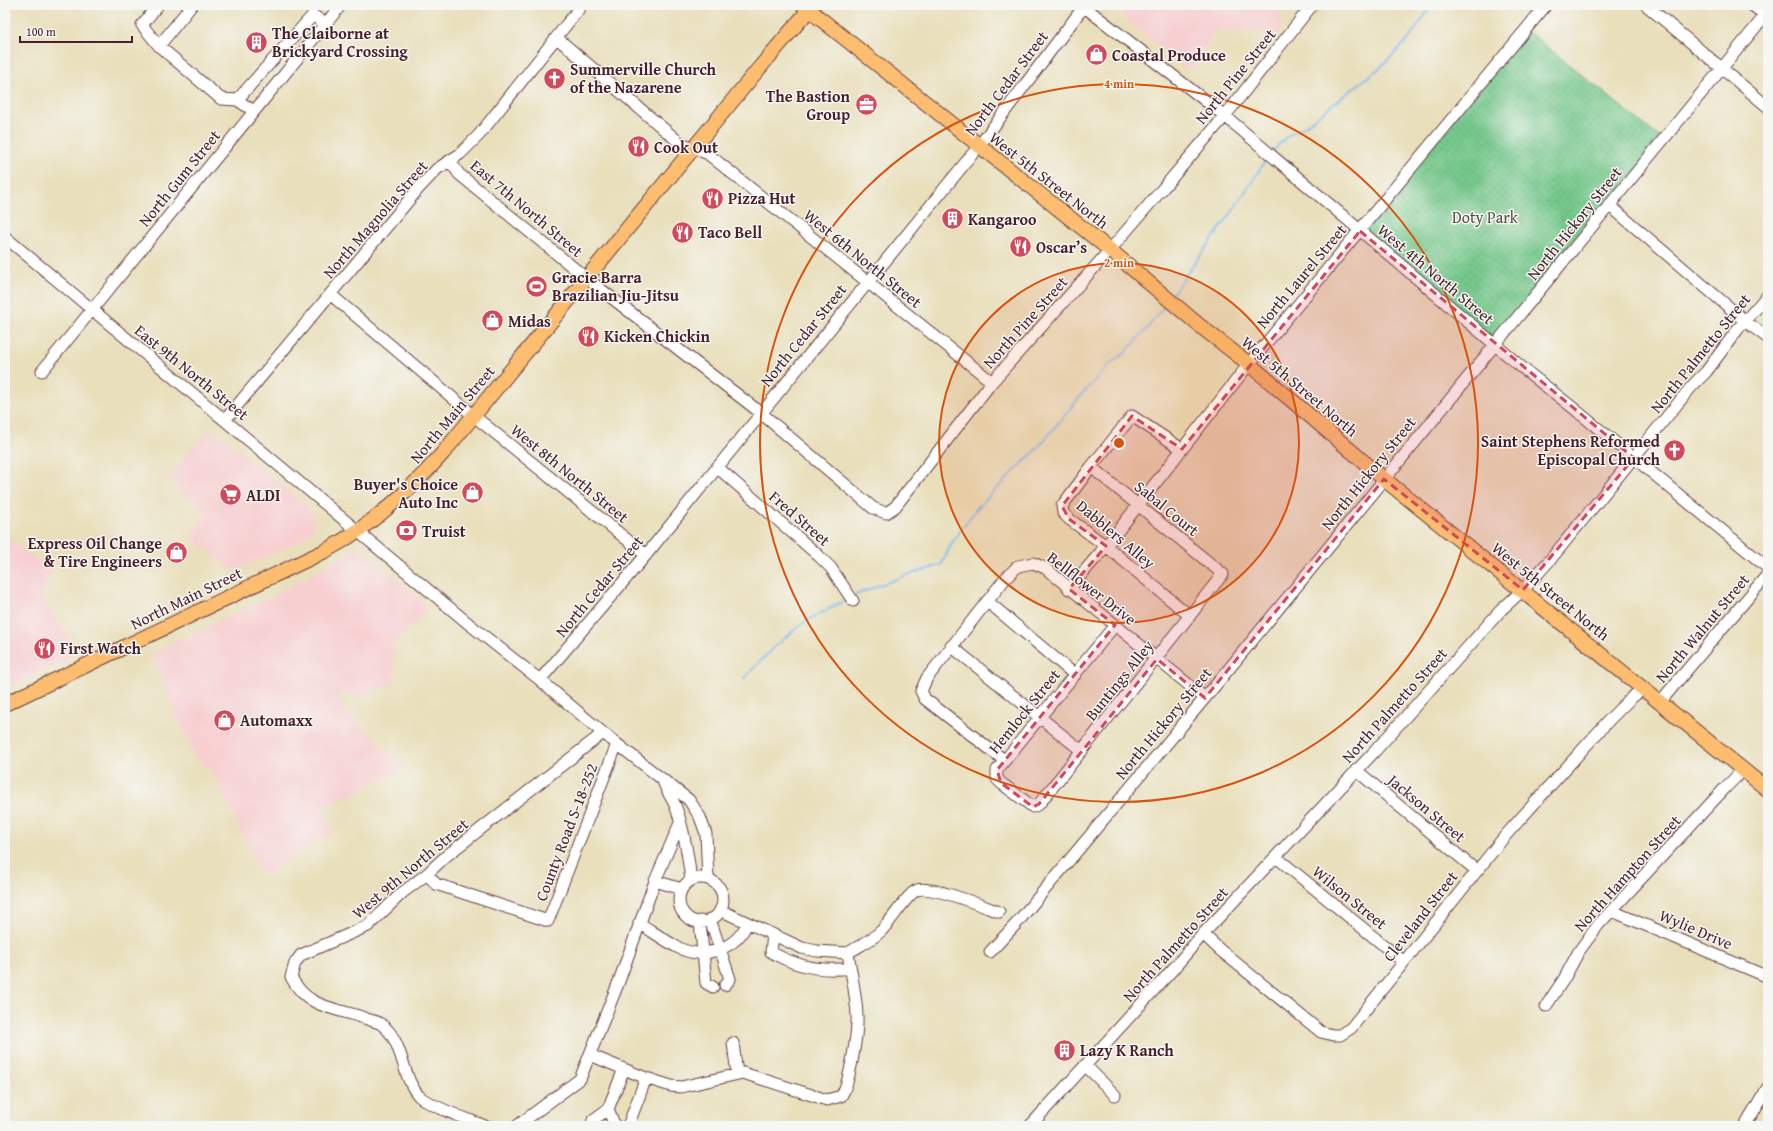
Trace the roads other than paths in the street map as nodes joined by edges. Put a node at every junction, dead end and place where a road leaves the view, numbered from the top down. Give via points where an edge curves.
1 (158, 5) edge
2 (192, 5) edge
3 (341, 5) edge
4 (582, 5) edge
5 (1083, 5) edge
6 (1312, 5) edge
7 (1546, 5) edge
8 (1646, 5) edge
9 (1752, 5) edge
10 (808, 7) edge
11 (1766, 14) edge
12 (325, 24) junction
13 (556, 38) junction
14 (159, 46) junction
15 (1722, 68) junction
16 (237, 100) junction
17 (1768, 107) edge
18 (254, 111) junction
19 (1225, 116) junction
20 (979, 146) junction
21 (692, 148) junction
22 (450, 161) junction
23 (1609, 205) junction
24 (1360, 231) junction
25 (5, 238) edge
26 (1110, 250) junction
27 (586, 278) junction
28 (868, 281) junction
29 (330, 294) junction
30 (1768, 295) edge
31 (91, 310) junction
32 (1745, 321) junction
33 (1768, 338) edge
34 (1496, 344) junction
35 (1249, 364) junction
36 (42, 371) dead end
37 (992, 382) junction
38 (761, 413) junction
39 (474, 416) junction
40 (224, 420) junction
41 (1182, 449) junction
42 (1634, 458) junction
43 (717, 467) junction
44 (1091, 467) junction
45 (1384, 479) junction
46 (1138, 505) junction
47 (886, 513) joint
48 (359, 531) junction
49 (1106, 546) junction
50 (646, 555) junction
51 (1768, 568) edge
52 (1223, 574) joint
53 (1768, 574) edge
54 (1069, 589) junction
55 (1523, 590) junction
56 (853, 601) dead end
57 (987, 601) junction
58 (1190, 616) junction
59 (1115, 625) junction
60 (951, 646) junction
61 (1157, 659) junction
62 (1075, 675) junction
63 (540, 680) junction
64 (1643, 689) junction
65 (1205, 698) junction
66 (1660, 702) junction
67 (5, 704) edge
68 (1040, 717) junction
69 (603, 733) junction
70 (617, 744) junction
71 (1082, 751) junction
72 (1004, 760) junction
73 (1356, 770) junction
74 (1744, 770) junction
75 (663, 780) junction
76 (1768, 790) edge
77 (685, 796) junction
78 (674, 804) junction
79 (1039, 804) joint
80 (680, 824) junction
81 (1276, 857) junction
82 (1477, 871) junction
83 (427, 874) junction
84 (708, 879) junction
85 (691, 880) junction
86 (655, 881) junction
87 (682, 889) junction
88 (720, 910) junction
89 (1612, 911) junction
90 (999, 912) dead end
91 (705, 920) junction
92 (639, 923) junction
93 (747, 923) junction
94 (1203, 934) junction
95 (773, 935) junction
96 (721, 949) junction
97 (703, 952) junction
98 (990, 952) dead end
99 (848, 953) junction
100 (1404, 962) junction
101 (850, 968) junction
102 (1768, 977) edge
103 (726, 985) dead end
104 (714, 986) dead end
105 (1546, 1006) dead end
106 (733, 1043) dead end
107 (590, 1055) junction
108 (1085, 1065) junction
109 (624, 1069) junction
110 (738, 1074) junction
111 (646, 1078) junction
112 (1768, 1087) edge
113 (1115, 1095) dead end
114 (608, 1109) junction
115 (485, 1126) edge
116 (517, 1126) edge
117 (592, 1126) edge
118 (615, 1126) edge
119 (628, 1126) edge
120 (1030, 1126) edge
121 (1745, 1126) edge

1 - 14 street via 142,25
2 - 14 street
3 - 12 street, North Gum Street
4 - 13 street, North Magnolia Street
5 - 19 street, West 4th North Street
5 - 20 street, North Cedar Street
6 - 19 street, North Pine Street
7 - 24 street, North Laurel Street
8 - 15 street
9 - 11 street
10 - 20 main road, West 5th Street North
10 - 21 main road, North Main Street
11 - 15 street, North Hickory Street
12 - 16 street via 313,15
12 - 18 street, North Gum Street
13 - 21 street, West 6th North Street via 679,142
13 - 22 street, North Magnolia Street via 479,135
14 - 16 street via 221,99
15 - 17 street
15 - 23 street, North Hickory Street
16 - 18 street
18 - 31 street, North Gum Street
19 - 24 street, West 4th North Street
19 - 26 street, North Pine Street
20 - 26 main road, West 5th Street North
20 - 28 street, North Cedar Street
21 - 27 main road, North Main Street
21 - 28 street, West 6th North Street via 708,154
22 - 27 street, East 7th North Street via 459,174
22 - 29 street, North Magnolia Street via 437,169 419,188
23 - 32 street
23 - 34 street, North Hickory Street
24 - 34 street, West 4th North Street
24 - 35 street, North Laurel Street
25 - 31 street, East 9th North Street
26 - 35 main road, West 5th Street North
26 - 37 street, North Pine Street
27 - 38 street, East 7th North Street
27 - 39 main road, North Main Street
28 - 37 street, West 6th North Street
28 - 38 street, North Cedar Street
29 - 39 street, West 8th North Street
29 - 40 street, North Magnolia Street
30 - 32 street, North Palmetto Street
31 - 36 street, North Gum Street
31 - 40 street, East 9th North Street
32 - 33 street
32 - 42 street, North Palmetto Street
34 - 42 street, West 4th North Street
34 - 45 street, North Hickory Street
35 - 41 street, North Laurel Street
35 - 45 main road, West 5th Street North
37 - 47 street, North Pine Street via 895,508
38 - 43 street, North Cedar Street
38 - 47 street, East 7th North Street via 873,508
39 - 48 main road, North Main Street via 426,473
39 - 50 street, West 8th North Street
40 - 48 street, East 9th North Street
41 - 44 street, Dabblers Alley via 1132,416
41 - 46 street, North Laurel Street
42 - 51 street, West 4th North Street
42 - 55 street, North Palmetto Street
43 - 50 street, North Cedar Street
43 - 56 street, Fred Street via 819,556 831,568
44 - 46 street, Sabal Court
44 - 49 street, Dabblers Alley via 1062,506 1063,513
45 - 55 main road, West 5th Street North
45 - 65 street, North Hickory Street
46 - 49 street, North Laurel Street
46 - 52 street, Sabal Court
48 - 63 street
48 - 67 main road, North Main Street via 325,551
49 - 54 street, North Laurel Street
49 - 58 street, Dabblers Alley
50 - 63 street, North Cedar Street
52 - 58 street, Buntings Alley
53 - 66 street, North Walnut Street
54 - 57 street, Bellflower Drive via 1045,568 1033,563 1018,566
54 - 59 street, Bellflower Drive
55 - 64 main road, West 5th Street North
55 - 73 street, North Palmetto Street via 1501,610
57 - 60 street, Bellflower Drive
57 - 62 street
58 - 61 street, Buntings Alley
59 - 61 street, Bellflower Drive
59 - 62 street, Hemlock Street
60 - 68 street
60 - 72 street, Bellflower Drive via 922,686 922,695
61 - 65 street, Bellflower Drive
61 - 71 street, Buntings Alley
62 - 68 street, Hemlock Street
63 - 69 street
64 - 66 main road, West 5th Street North
64 - 82 street, Cleveland Street via 1610,719
65 - 98 street, North Hickory Street
66 - 74 main road, West 5th Street North
68 - 71 street
68 - 72 street, Hemlock Street
69 - 70 street
69 - 83 street, West 9th North Street
70 - 75 street
70 - 83 street, County Road S-18-252 via 548,921 436,884
71 - 79 street, Buntings Alley
72 - 79 street, Hemlock Street via 997,770 997,779 1033,807
73 - 81 street, North Palmetto Street
73 - 82 street, Jackson Street
74 - 76 main road, West 5th Street North
74 - 89 street, North Hampton Street
75 - 77 street
75 - 78 street
77 - 78 street
77 - 84 street via 700,817 706,834
78 - 80 street
80 - 85 street
80 - 86 street
81 - 94 street, North Palmetto Street
81 - 100 street, Wilson Street
82 - 100 street, Cleveland Street
83 - 115 street, West 9th North Street via 402,893 368,926 301,955 295,963 291,977 297,988 310,1001 382,1024 401,1053 408,1079 420,1096
84 - 85 street
84 - 88 street via 718,885 721,892 723,899
85 - 87 street
86 - 87 street
86 - 92 street
87 - 91 street via 682,911 693,920
88 - 91 street
88 - 93 street
89 - 102 street, Wylie Drive
89 - 105 street, North Hampton Street via 1579,951
90 - 99 street via 968,900 918,890 905,900 882,931
91 - 96 street
91 - 97 street
92 - 97 street via 679,948
92 - 107 street
93 - 95 street
93 - 96 street via 740,937
94 - 100 street, Cleveland Street via 1307,1022 1321,1032 1333,1036 1351,1028
94 - 108 street, North Palmetto Street
95 - 99 street via 802,948
95 - 101 street via 771,952 780,958 797,965 818,968
96 - 97 street
96 - 103 street via 730,979
97 - 104 street via 706,983
99 - 101 street
101 - 110 street via 858,1016 851,1065 841,1096 827,1100 743,1073
106 - 110 street
107 - 109 street
107 - 116 street via 580,1079
108 - 113 street
108 - 120 street, North Palmetto Street
109 - 111 street
109 - 114 street
110 - 111 street via 681,1087
111 - 119 street
112 - 121 street
114 - 117 street via 593,1120
114 - 118 street

